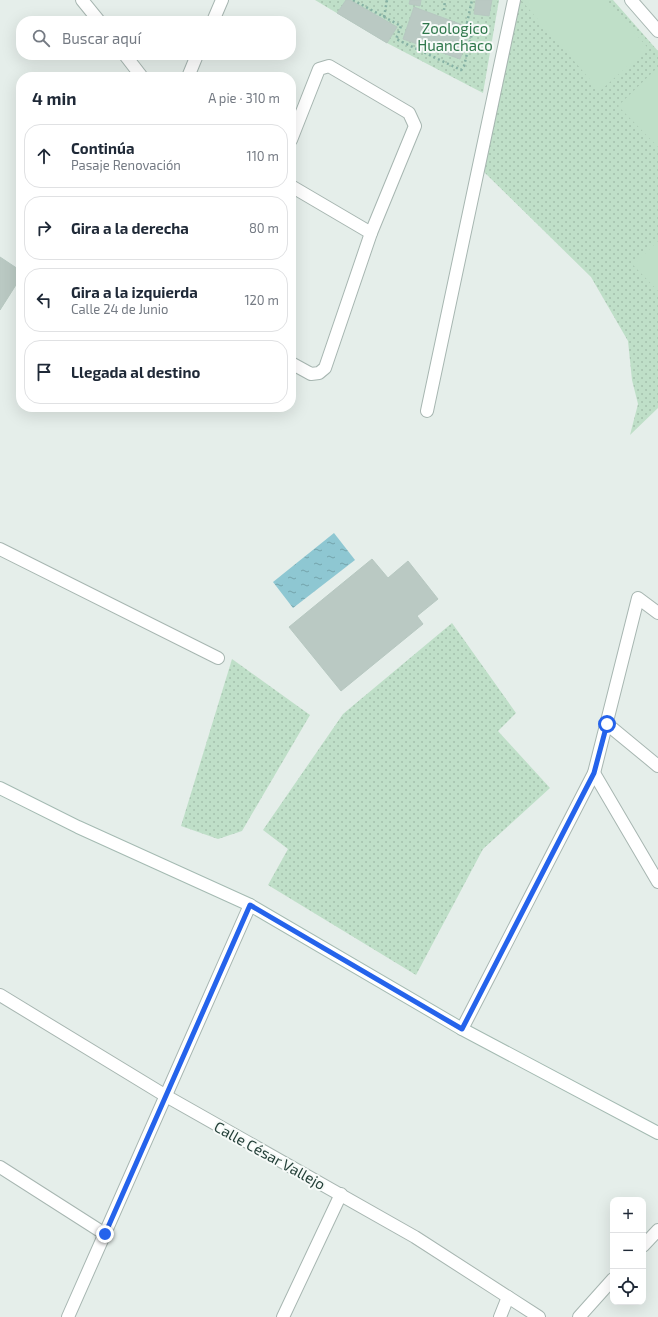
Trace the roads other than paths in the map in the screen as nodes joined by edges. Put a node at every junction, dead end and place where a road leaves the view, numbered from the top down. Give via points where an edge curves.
1 (82, 0) edge
2 (222, 0) edge
3 (514, 0) edge
4 (631, 0) edge
5 (95, 16) edge
6 (215, 16) edge
7 (658, 31) edge
8 (129, 60) edge
9 (195, 60) edge
10 (138, 72) edge
11 (190, 72) edge
12 (296, 127) edge
13 (296, 189) edge
14 (371, 233) junction
15 (296, 365) edge
16 (427, 411) dead end
17 (0, 549) edge
18 (658, 613) edge
19 (218, 658) dead end
20 (607, 724) junction
21 (658, 766) edge
22 (594, 773) junction
23 (0, 788) edge
24 (658, 882) edge
25 (250, 905) junction
26 (0, 996) edge
27 (462, 1029) junction
28 (166, 1096) junction
29 (658, 1133) edge
30 (0, 1167) edge
31 (341, 1194) junction
32 (658, 1230) edge
33 (105, 1234) junction
34 (646, 1243) edge
35 (610, 1282) edge
36 (508, 1297) junction
37 (68, 1317) edge
38 (283, 1317) edge
39 (500, 1317) edge
40 (539, 1317) edge
41 (579, 1317) edge

1 - 5 street
2 - 6 street
3 - 16 street
4 - 7 street
8 - 10 street
9 - 11 street
12 - 14 street via 319,69 329,66 410,113 414,126
13 - 14 street
14 - 15 street via 325,368 319,373 311,374
17 - 19 street
18 - 20 street via 638,598
20 - 21 street
20 - 22 street
22 - 24 street
22 - 27 street
23 - 25 street
25 - 27 street
25 - 28 street
26 - 28 street, Calle César Vallejo
27 - 29 street
28 - 31 street, Calle César Vallejo
28 - 33 street
30 - 33 street
31 - 36 street, Calle César Vallejo via 416,1237
31 - 38 street
32 - 34 street
33 - 37 street
35 - 41 street
36 - 39 street
36 - 40 street, Calle César Vallejo

